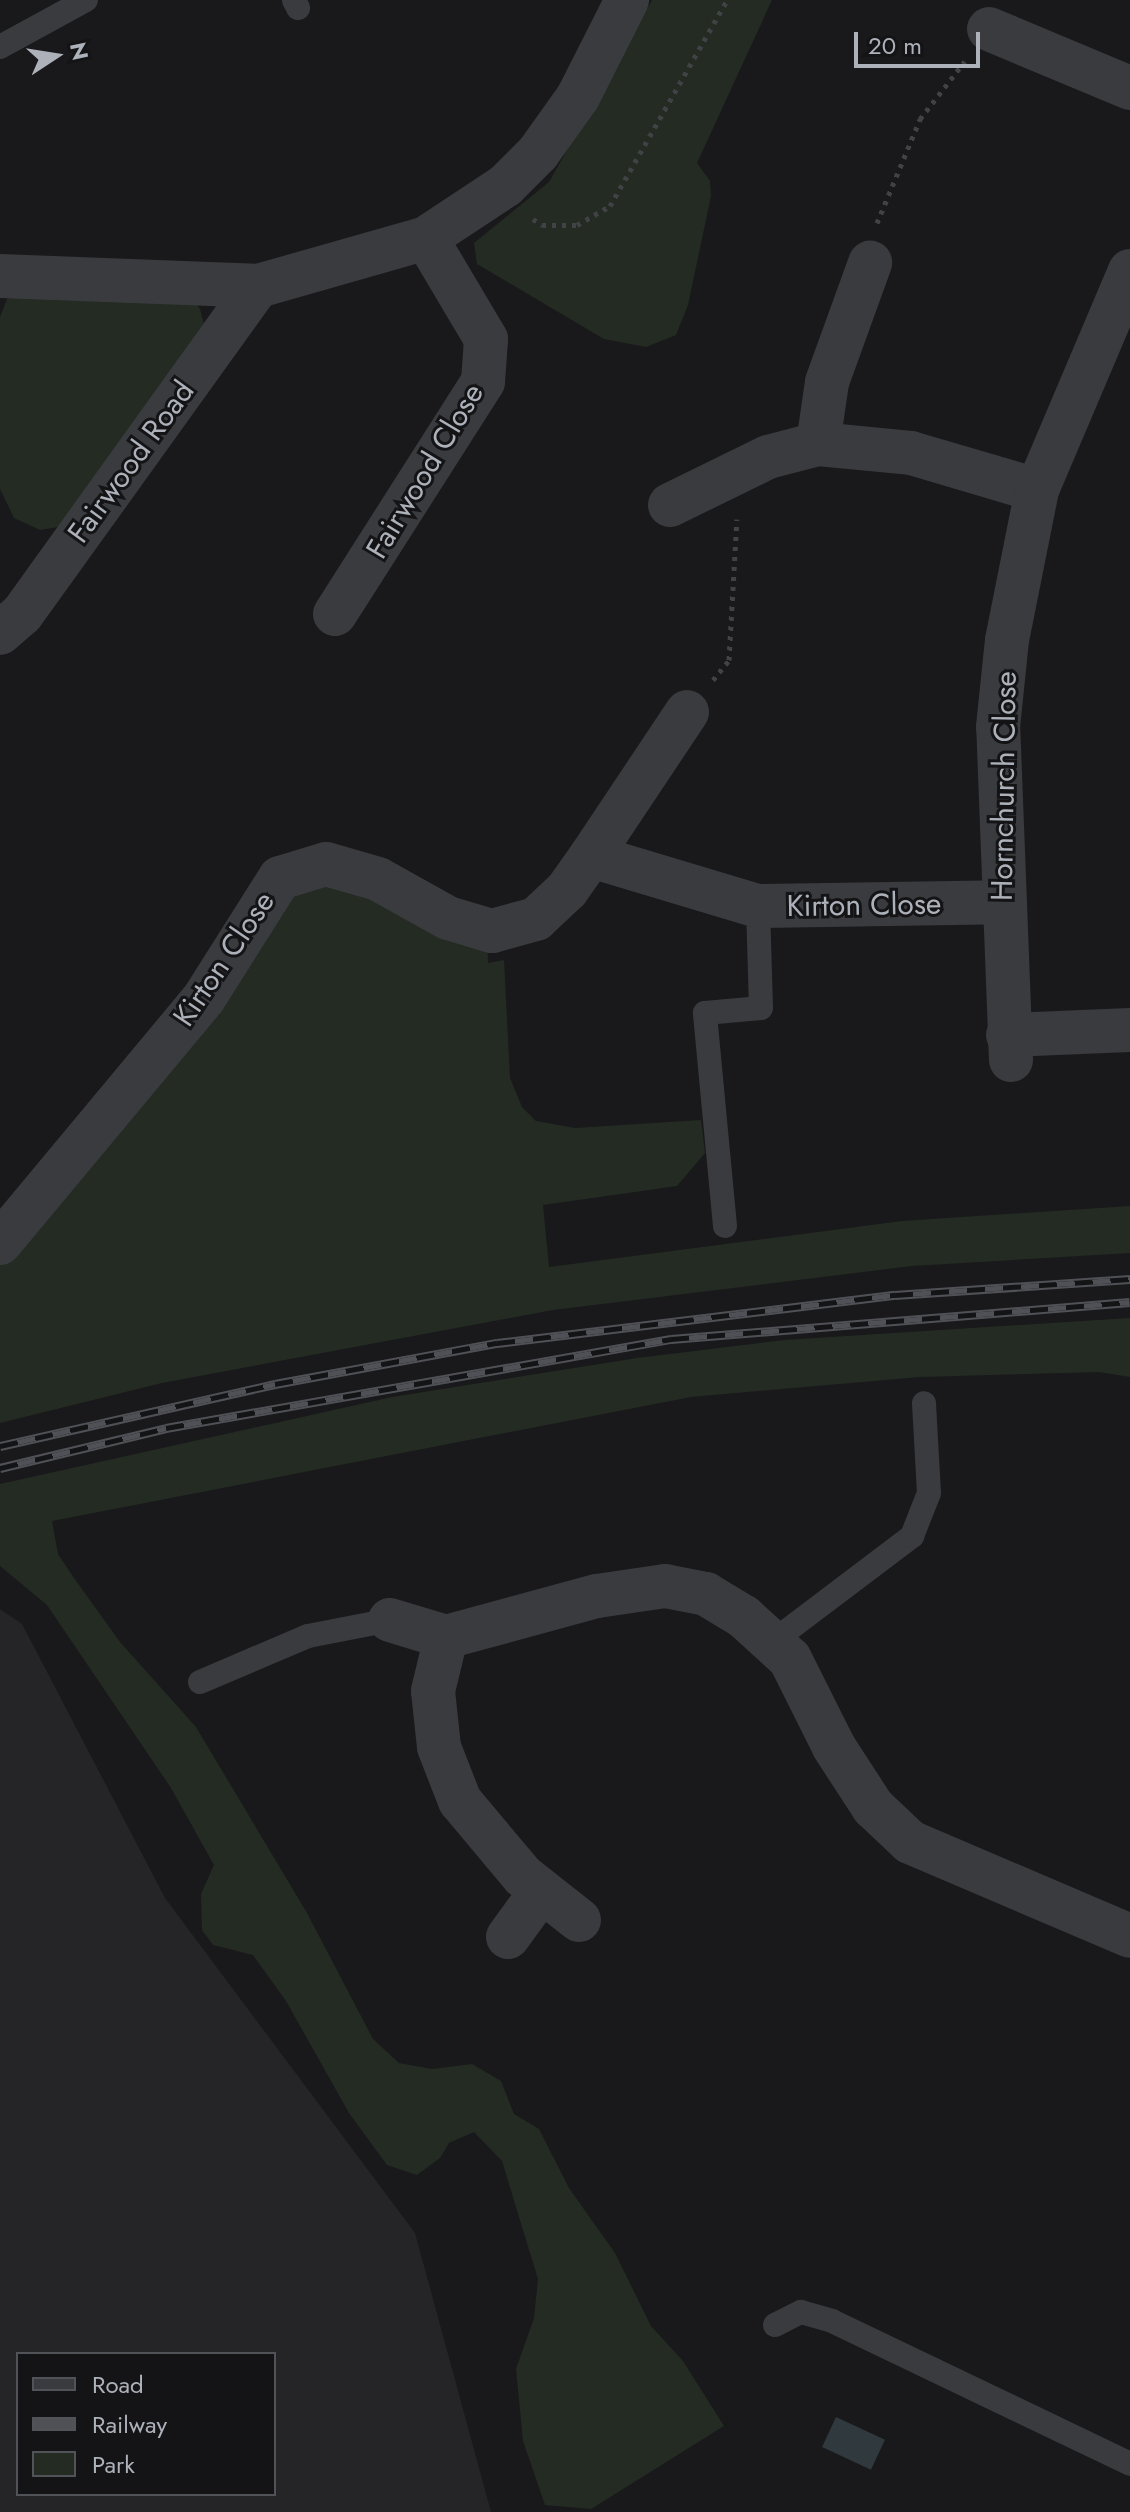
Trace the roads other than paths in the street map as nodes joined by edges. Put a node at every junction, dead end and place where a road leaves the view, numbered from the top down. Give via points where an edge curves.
1 (86, 0) edge
2 (627, 0) edge
3 (989, 29) road end
4 (0, 47) edge
5 (1130, 88) edge
6 (426, 238) junction
7 (870, 263) road end
8 (0, 276) edge
9 (258, 286) junction
10 (1125, 288) edge
11 (818, 444) junction
12 (1037, 490) junction
13 (670, 505) dead end
14 (335, 614) dead end
15 (0, 633) edge
16 (687, 712) road end
17 (591, 856) junction
18 (1001, 902) junction
19 (758, 906) junction
20 (1130, 1030) edge
21 (725, 1226) dead end
22 (0, 1243) edge
23 (924, 1403) dead end
24 (390, 1620) joint
25 (446, 1637) junction
26 (772, 1642) junction
27 (200, 1682) dead end
28 (540, 1893) junction
29 (579, 1920) dead end
30 (1130, 1936) edge
31 (508, 1937) dead end
32 (775, 2325) dead end
33 (1130, 2464) edge

1 - 4 lane
2 - 6 street via 578,97 538,153 505,186
3 - 5 street
6 - 9 street
6 - 14 street, Fairwood Close via 486,339 483,382
7 - 11 street via 827,382
8 - 9 street
9 - 15 street, Fairwood Road via 22,614
10 - 12 street, Hornchurch Close
11 - 12 street via 911,453
11 - 13 street via 739,470
12 - 18 street, Hornchurch Close via 1007,640 998,727
16 - 17 street, Kirton Close
17 - 19 street, Kirton Close
17 - 22 street, Kirton Close via 567,890 536,919 492,931 448,918 378,879 326,864 280,878 204,998
18 - 19 street, Kirton Close
18 - 20 street, Hornchurch Close via 1010,1047
19 - 21 lane via 761,1008 705,1013
23 - 26 lane via 929,1493 912,1536
24 - 25 street
24 - 27 lane via 308,1636
25 - 26 street via 597,1596 665,1586 706,1594
25 - 28 street via 433,1691 439,1747 460,1801
26 - 30 street via 790,1659 834,1747 873,1807 910,1842
28 - 29 street
28 - 31 street
32 - 33 lane via 801,2312 832,2321

